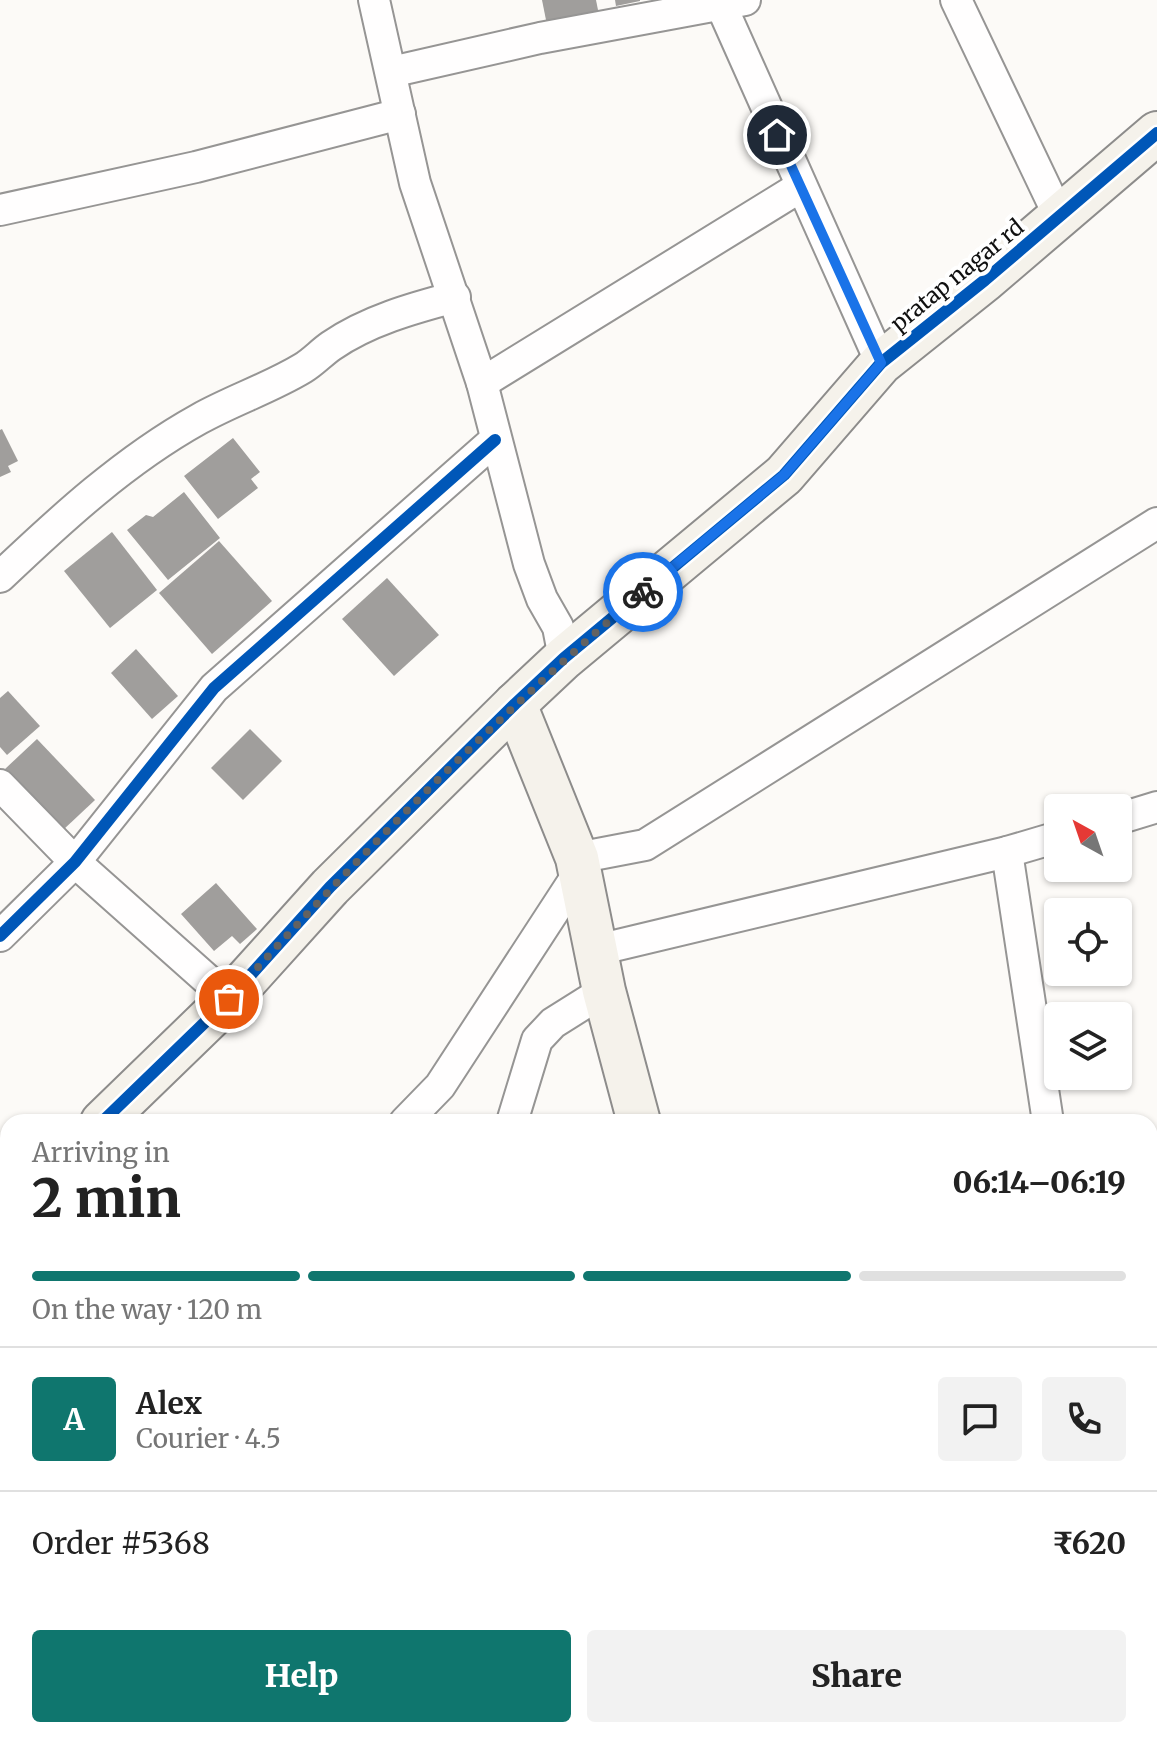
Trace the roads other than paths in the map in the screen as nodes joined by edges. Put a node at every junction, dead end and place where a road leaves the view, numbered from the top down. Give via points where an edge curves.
1 (374, 0) edge
2 (956, 0) edge
3 (733, 3) edge
4 (391, 72) junction
5 (400, 114) junction
6 (1157, 133) edge
7 (800, 187) junction
8 (0, 210) edge
9 (1059, 216) junction
10 (455, 297) junction
11 (881, 363) junction
12 (482, 383) junction
13 (495, 440) junction
14 (1157, 523) edge
15 (0, 577) edge
16 (564, 658) junction
17 (515, 704) junction
18 (0, 785) edge
19 (1157, 807) edge
20 (1132, 815) edge
21 (1044, 841) edge
22 (1007, 852) junction
23 (75, 862) junction
24 (579, 864) junction
25 (0, 936) edge
26 (597, 950) junction
27 (604, 991) junction
28 (229, 999) junction
29 (110, 1114) edge
30 (413, 1114) edge
31 (514, 1114) edge
32 (637, 1114) edge
33 (1047, 1114) edge

1 - 4 street
2 - 9 street
3 - 4 street
3 - 7 street
4 - 5 street
5 - 8 street
5 - 10 street via 415,183
6 - 9 street, pratap nagar rd
7 - 11 street
7 - 12 street
9 - 11 street, pratap nagar rd
10 - 12 street
10 - 15 street via 350,335 304,368 200,418 80,503
11 - 16 street, pratap nagar rd via 784,475
12 - 13 street
13 - 16 street via 529,564 558,627
13 - 23 street via 214,688
14 - 24 street via 645,845
16 - 17 street, pratap nagar rd
17 - 24 street
17 - 28 street, pratap nagar rd via 330,887
18 - 23 street
19 - 20 street
21 - 22 street
22 - 26 street
22 - 33 street
23 - 25 street
23 - 28 street
24 - 26 street
24 - 30 street via 440,1086
26 - 27 street
27 - 31 street via 553,1023 537,1040
27 - 32 street
28 - 29 street, pratap nagar rd

